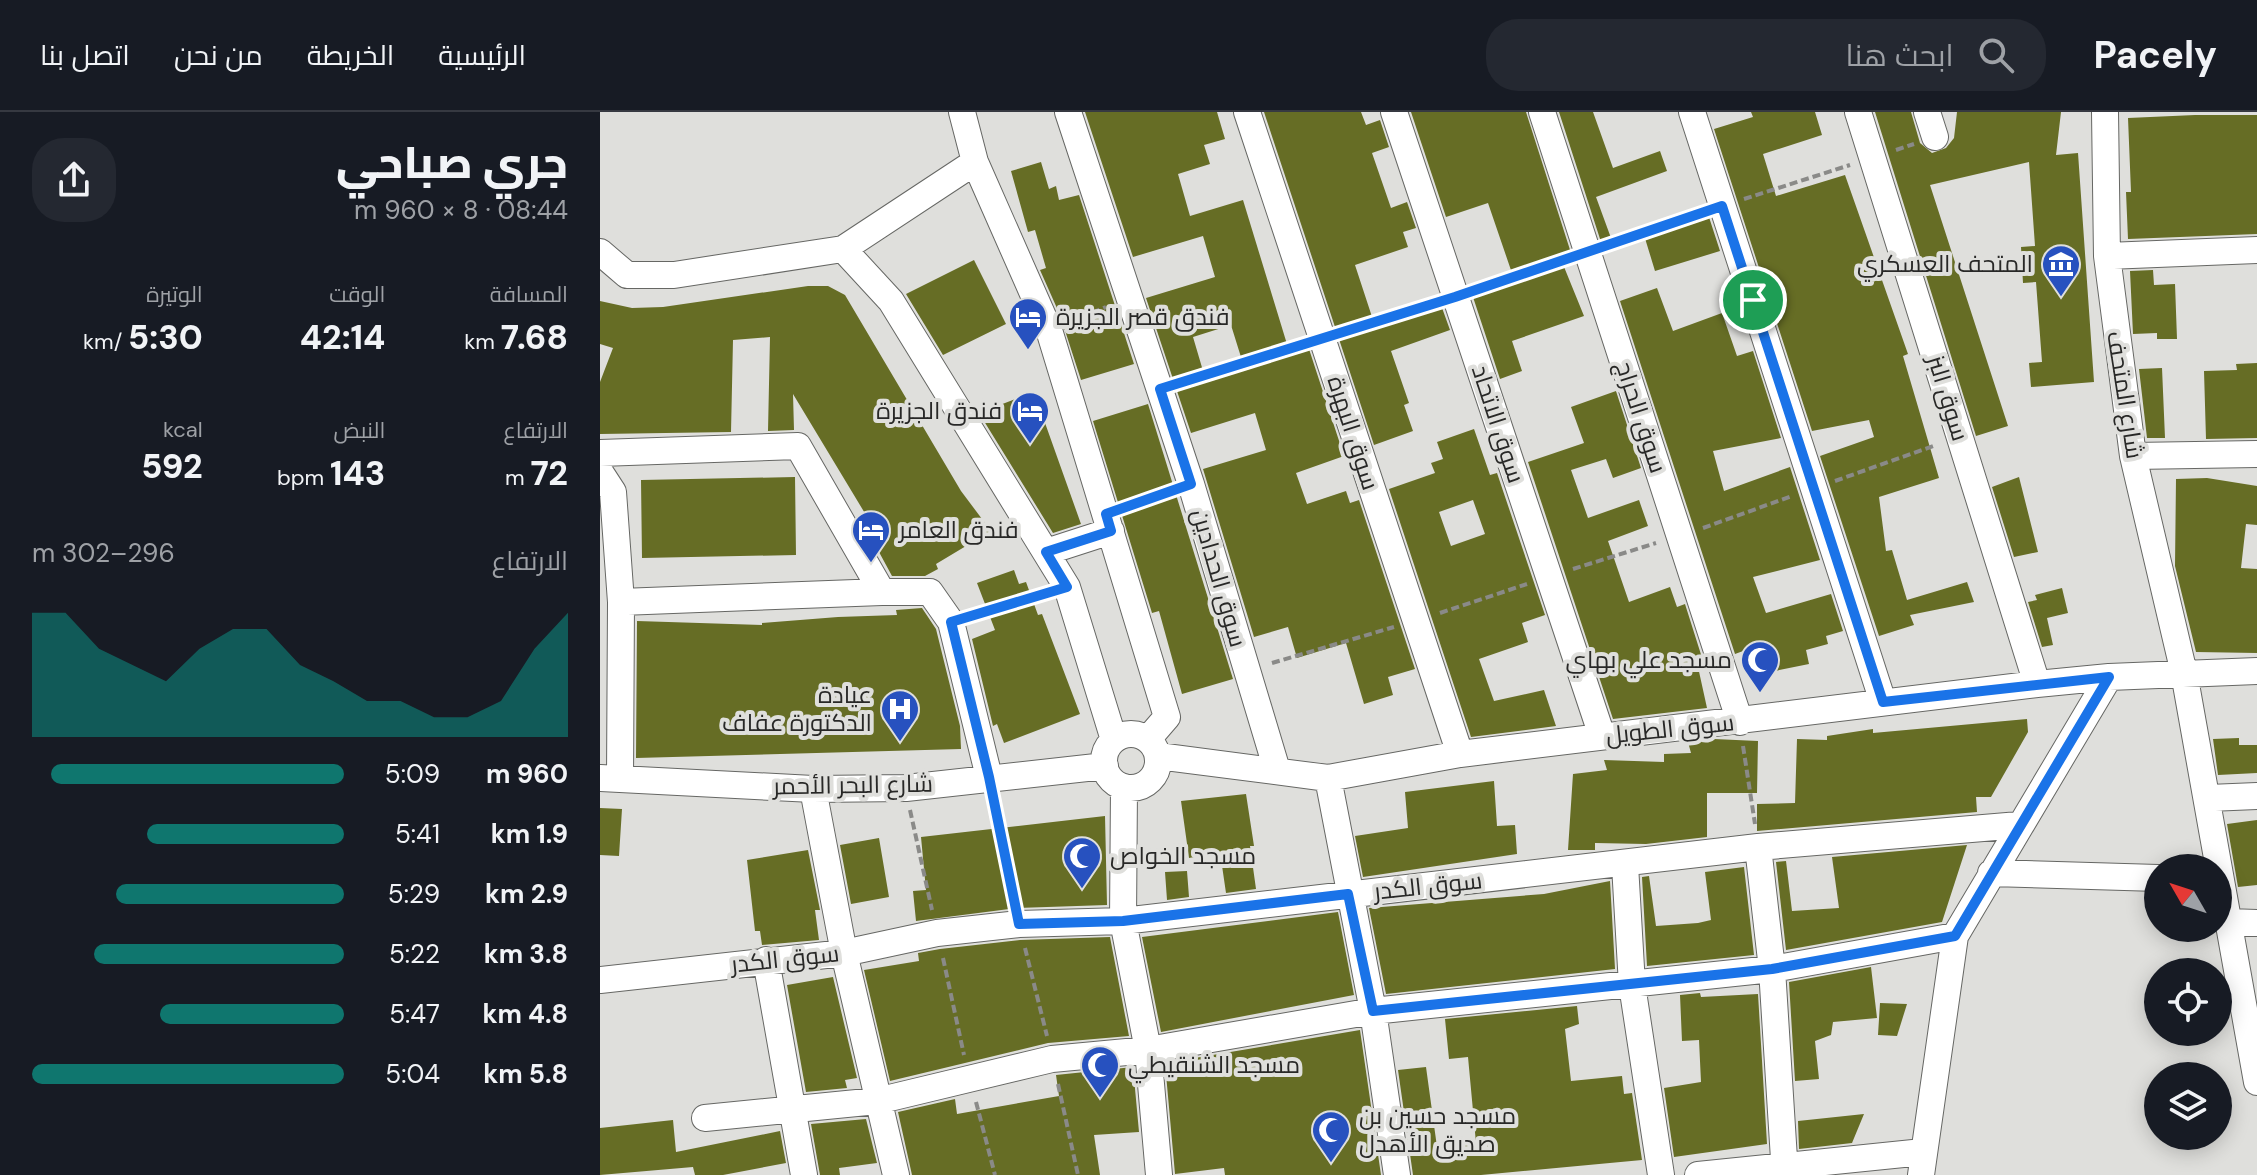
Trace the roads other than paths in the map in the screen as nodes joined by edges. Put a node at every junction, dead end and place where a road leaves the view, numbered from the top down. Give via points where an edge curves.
1 (962, 112) edge
2 (1068, 112) edge
3 (1247, 112) edge
4 (1394, 112) edge
5 (1542, 112) edge
6 (1692, 112) edge
7 (1858, 112) edge
8 (2105, 112) edge
9 (975, 162) junction
10 (843, 249) junction
11 (2257, 250) edge
12 (600, 252) edge
13 (2107, 256) junction
14 (600, 453) edge
15 (2257, 454) edge
16 (2133, 456) junction
17 (600, 472) edge
18 (1109, 522) junction
19 (1046, 552) junction
20 (609, 570) edge
21 (882, 592) junction
22 (621, 602) junction
23 (2257, 671) edge
24 (2184, 673) junction
25 (2109, 677) junction
26 (2037, 684) junction
27 (1883, 702) junction
28 (1740, 722) junction
29 (1602, 736) junction
30 (1114, 740) junction
31 (1153, 748) junction
32 (1460, 754) junction
33 (1105, 766) junction
34 (1277, 770) junction
35 (989, 777) junction
36 (610, 778) edge
37 (1328, 778) junction
38 (1124, 787) junction
39 (813, 789) junction
40 (2257, 796) edge
41 (2209, 798) junction
42 (2019, 825) junction
43 (1758, 847) junction
44 (2216, 854) edge
45 (1625, 865) junction
46 (1991, 873) junction
47 (2144, 878) edge
48 (1348, 894) junction
49 (1123, 921) junction
50 (2232, 922) edge
51 (2257, 923) edge
52 (1955, 936) junction
53 (2232, 942) edge
54 (844, 953) junction
55 (766, 960) junction
56 (1772, 969) junction
57 (600, 980) edge
58 (1632, 985) junction
59 (1373, 1011) junction
60 (1148, 1050) junction
61 (2257, 1082) edge
62 (877, 1101) junction
63 (793, 1110) junction
64 (705, 1118) dead end
65 (1922, 1163) edge
66 (1785, 1171) edge
67 (804, 1175) edge
68 (896, 1175) edge
69 (1159, 1175) edge
70 (1397, 1175) edge
71 (1661, 1175) edge
72 (1698, 1175) edge

1 - 9 street
2 - 34 street, سوق الحدادين via 1191,484
3 - 32 street, سوق البهرة
4 - 29 street, سوق الاتحاد
5 - 28 street, سوق الحراج
6 - 27 street
7 - 26 street, سوق البز
8 - 13 street, شارع المتحف
9 - 10 street
9 - 18 street via 1049,330
10 - 12 street via 674,275 627,275
10 - 19 street via 891,301
11 - 13 street
13 - 16 street, شارع المتحف
14 - 21 street via 798,446
15 - 16 street
16 - 24 street, شارع المتحف
17 - 20 street via 613,492
18 - 19 street
18 - 31 street via 1167,717
19 - 30 street via 1067,587
20 - 22 street
21 - 22 street
21 - 35 street via 930,592 951,622
22 - 36 street
23 - 24 street, سوق الطويل
24 - 25 street, سوق الطويل
24 - 41 street, شارع المتحف
25 - 26 street, سوق الطويل
25 - 42 street
26 - 27 street, سوق الطويل
27 - 28 street, سوق الطويل
28 - 29 street, سوق الطويل
29 - 32 street, سوق الطويل
30 - 31 street via 1131,734
30 - 33 street
31 - 34 street, سوق الطويل
31 - 38 street via 1158,765 1149,781
32 - 37 street, سوق الطويل
33 - 35 street, شارع البحر الأحمر
33 - 38 street
34 - 37 street, سوق الطويل
35 - 39 street, شارع البحر الأحمر via 906,788
36 - 39 street, شارع البحر الأحمر
37 - 48 street
38 - 49 street
39 - 54 street
40 - 41 street
41 - 44 street, شارع المتحف
42 - 43 street, سوق الكدر
42 - 46 street
43 - 45 street, سوق الكدر
43 - 56 street
45 - 48 street, سوق الكدر
45 - 58 street
46 - 47 street
46 - 52 street
48 - 49 street, سوق الكدر
48 - 59 street
49 - 54 street, سوق الكدر via 937,933
49 - 60 street
50 - 51 street
52 - 56 street
52 - 65 street
53 - 61 street, شارع المتحف
54 - 55 street, سوق الكدر
54 - 62 street
55 - 57 street, سوق الكدر
55 - 63 street
56 - 58 street
56 - 66 street
58 - 59 street
58 - 71 street
59 - 60 street
59 - 70 street
60 - 62 street via 1052,1059
60 - 69 street
62 - 63 street
62 - 68 street
63 - 64 street
63 - 67 street
65 - 66 street
66 - 72 street

